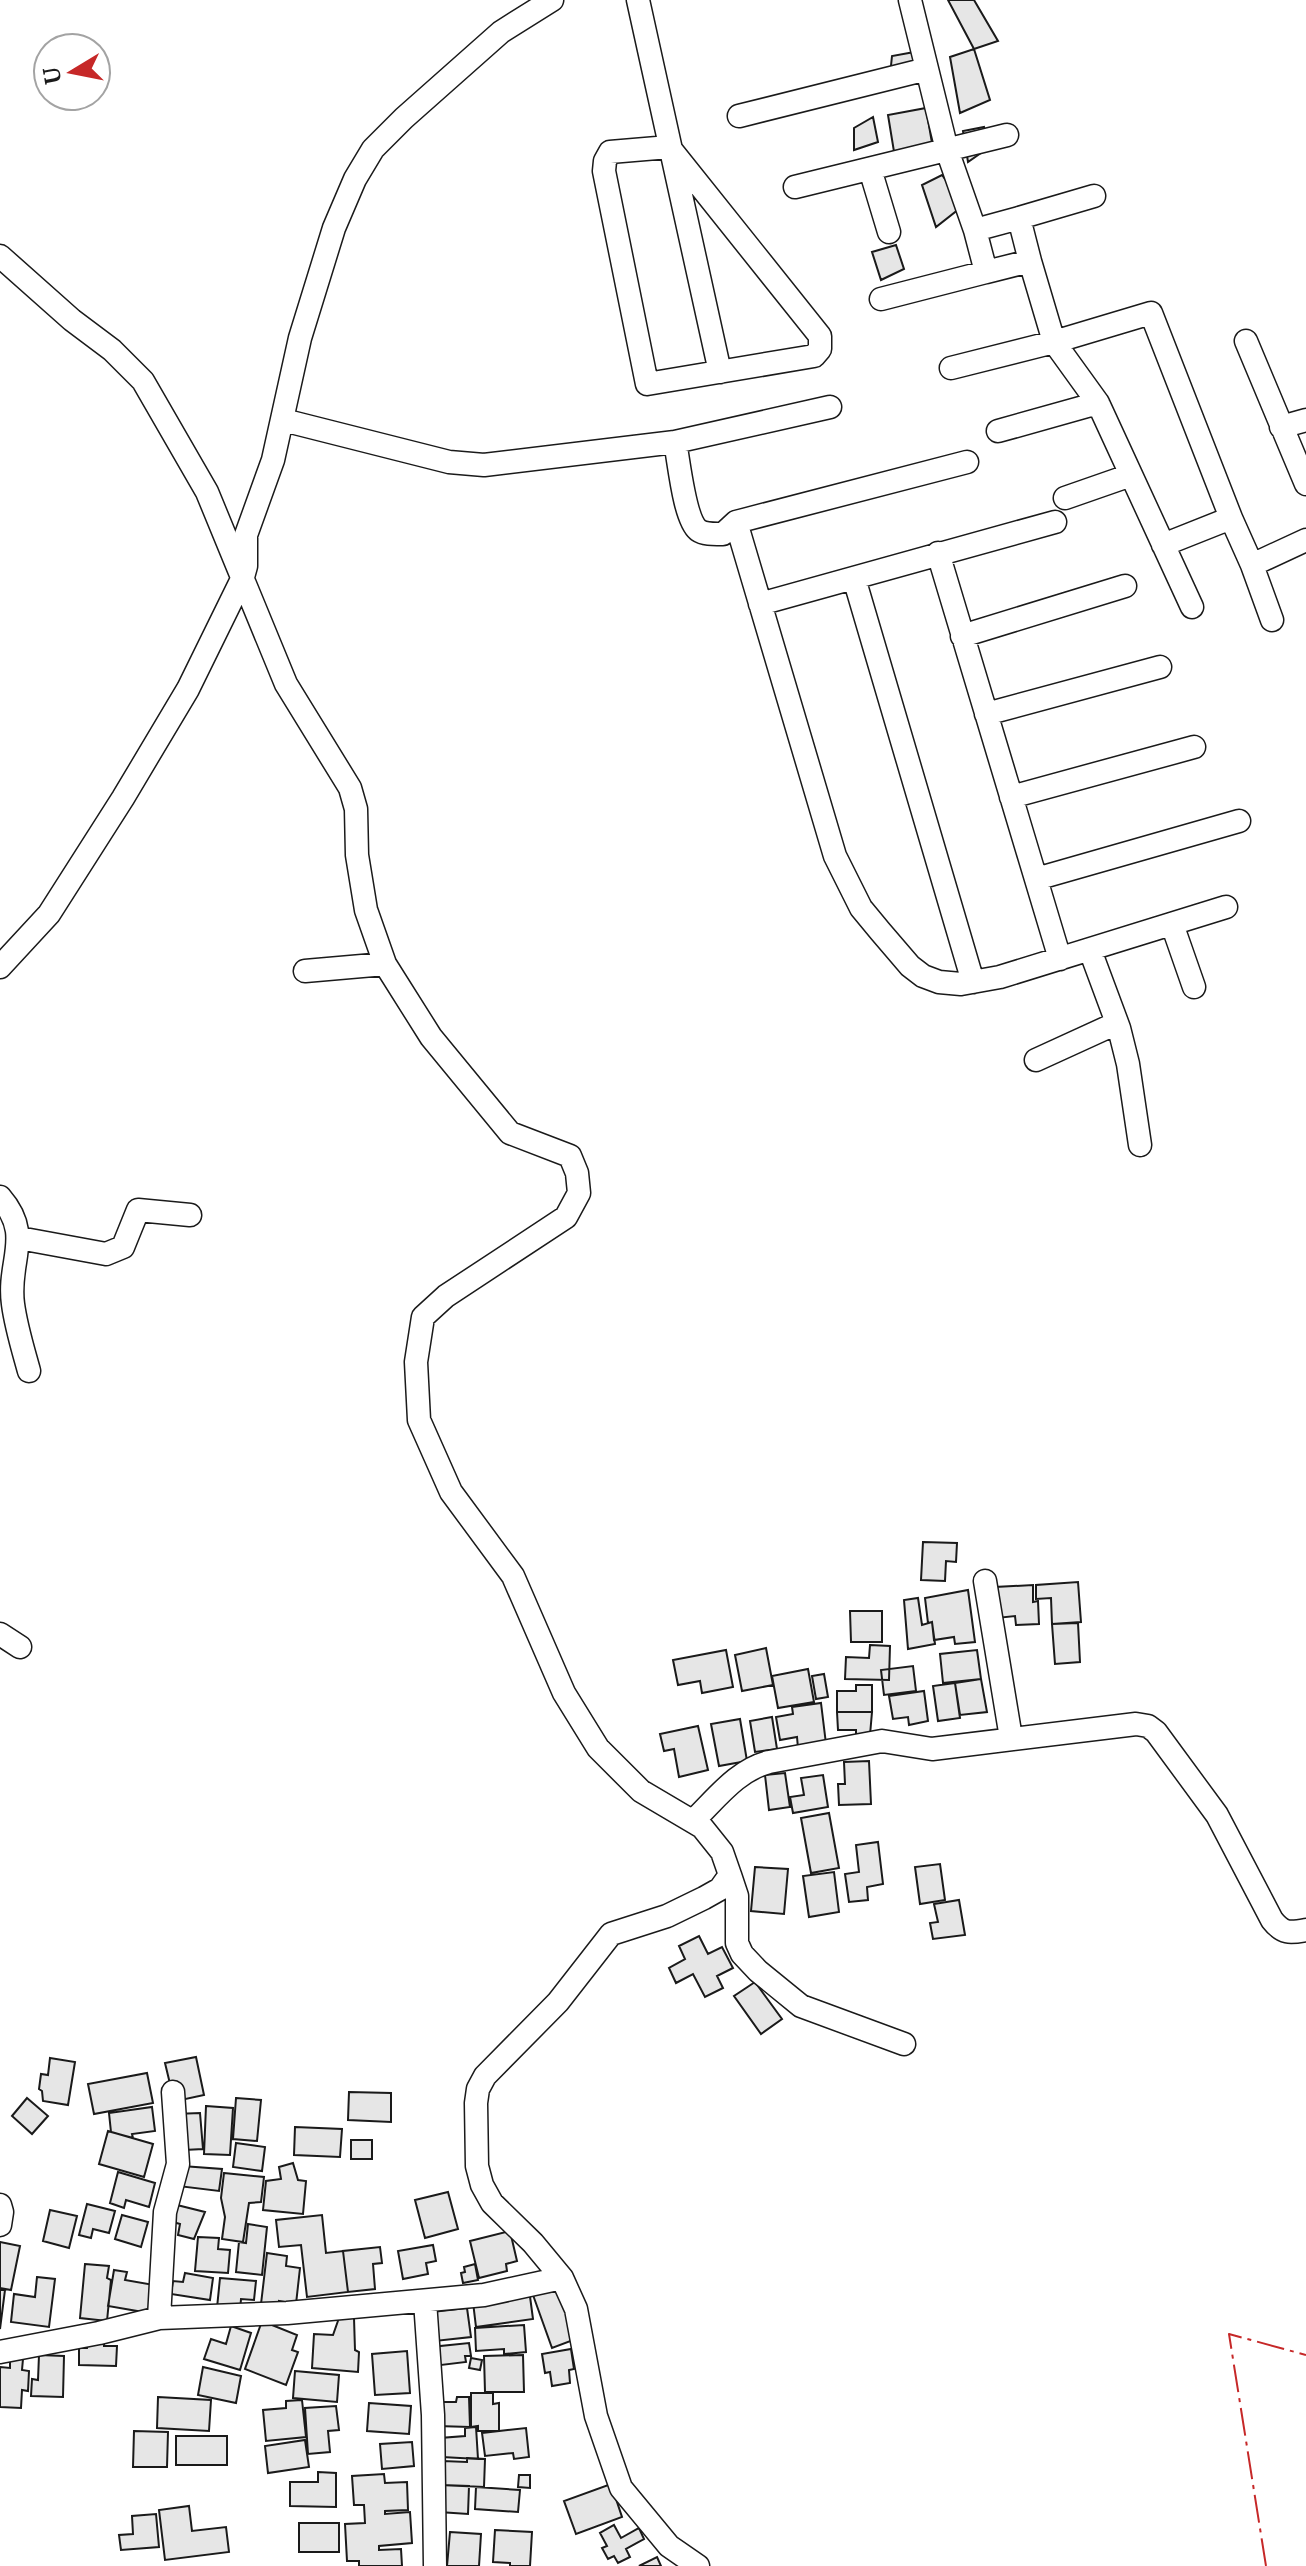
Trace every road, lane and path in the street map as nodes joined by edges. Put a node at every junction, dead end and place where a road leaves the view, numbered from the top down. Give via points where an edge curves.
1 (552, 0) edge
2 (638, 0) edge
3 (910, 0) edge
4 (927, 69) junction
5 (739, 116) dead end
6 (1007, 135) dead end
7 (669, 147) junction
8 (947, 150) junction
9 (870, 169) junction
10 (795, 187) dead end
11 (1094, 196) dead end
12 (1019, 218) junction
13 (975, 230) junction
14 (889, 232) dead end
15 (0, 256) edge
16 (1030, 261) junction
17 (986, 272) junction
18 (881, 299) dead end
19 (1246, 341) dead end
20 (1054, 342) junction
21 (951, 368) dead end
22 (720, 372) junction
23 (1098, 403) junction
24 (830, 407) dead end
25 (283, 420) junction
26 (1306, 420) edge
27 (1281, 427) junction
28 (998, 431) dead end
29 (675, 442) junction
30 (967, 462) dead end
31 (1131, 475) junction
32 (1306, 484) edge
33 (1065, 498) dead end
34 (1231, 518) junction
35 (736, 522) junction
36 (1055, 522) dead end
37 (1306, 540) edge
38 (1163, 545) junction
39 (938, 553) junction
40 (1252, 565) junction
41 (244, 572) junction
42 (854, 578) junction
43 (1125, 586) dead end
44 (760, 604) junction
45 (1192, 607) dead end
46 (1272, 620) dead end
47 (962, 636) junction
48 (1160, 667) dead end
49 (986, 714) junction
50 (1194, 747) dead end
51 (1011, 797) junction
52 (1239, 821) dead end
53 (1036, 879) junction
54 (1226, 907) dead end
55 (1172, 924) junction
56 (1090, 950) junction
57 (1060, 959) junction
58 (385, 964) junction
59 (0, 967) edge
60 (305, 971) dead end
61 (973, 982) junction
62 (1194, 987) dead end
63 (1117, 1023) junction
64 (1036, 1060) dead end
65 (1140, 1145) dead end
66 (0, 1197) edge
67 (190, 1215) dead end
68 (19, 1238) junction
69 (6, 1287) edge
70 (29, 1371) dead end
71 (985, 1581) dead end
72 (0, 1634) edge
73 (20, 1647) dead end
74 (1011, 1738) junction
75 (693, 1821) junction
76 (730, 1875) junction
77 (1306, 1930) edge
78 (904, 2044) dead end
79 (173, 2092) dead end
80 (0, 2205) edge
81 (0, 2225) edge
82 (562, 2278) junction
83 (425, 2301) junction
84 (159, 2318) junction
85 (0, 2352) edge
86 (435, 2566) edge
87 (698, 2566) edge

1 - 25 street via 501,32 373,149 334,228 300,338
2 - 7 street
3 - 4 street
4 - 5 street
4 - 8 street
6 - 8 street
7 - 22 street
7 - 22 street via 820,336 814,356
7 - 22 street via 610,152 604,171 647,384
8 - 9 street
8 - 13 street
9 - 10 street
9 - 14 street
11 - 12 street
12 - 13 street
12 - 16 street
13 - 17 street
15 - 41 street via 143,381 207,492
16 - 17 street
16 - 20 street
17 - 18 street
19 - 27 street
20 - 21 street
20 - 23 street
20 - 34 street via 1151,313
23 - 28 street
23 - 31 street
24 - 29 street
25 - 29 street via 467,464
25 - 41 street via 246,535
26 - 27 street
27 - 32 street
29 - 35 street via 690,516 698,530 723,534
30 - 35 street
31 - 33 street
31 - 38 street
34 - 38 street
34 - 40 street
35 - 44 street
36 - 39 street
37 - 40 street
38 - 45 street
39 - 42 street
39 - 47 street
40 - 46 street
41 - 58 street via 286,684 350,788 366,910
41 - 59 street via 188,689 123,798 49,914
42 - 44 street
42 - 61 street
43 - 47 street
44 - 61 street via 835,856 861,908 923,976 939,982
47 - 49 street
48 - 49 street
49 - 51 street
50 - 51 street
51 - 53 street
52 - 53 street
53 - 57 street
54 - 55 street
55 - 56 street
55 - 62 street
56 - 57 street
56 - 63 street
57 - 61 street
58 - 60 street
58 - 75 street via 431,1037 510,1133 570,1156 579,1193 566,1217 446,1296 423,1317 416,1362 419,1420 451,1492 513,1576 564,1693 598,1748 641,1791
63 - 64 street
63 - 65 street
66 - 68 street via 14,1214
67 - 68 street via 138,1210 123,1247 106,1254
68 - 69 street
69 - 70 street
71 - 74 street
72 - 73 street
74 - 75 street via 932,1749 882,1741 753,1766
74 - 77 street via 1148,1726 1217,1815 1272,1920 1283,1931
75 - 76 street via 722,1852
76 - 78 street via 737,1896 737,1943 758,1971 801,2006
76 - 82 street via 704,1898 611,1934 558,2002 478,2089 477,2166 482,2185 492,2203
79 - 84 street via 178,2164 165,2212
80 - 81 street
82 - 83 street
82 - 87 street via 576,2309 596,2416 621,2488 669,2546
83 - 84 street
83 - 86 street
84 - 85 street

